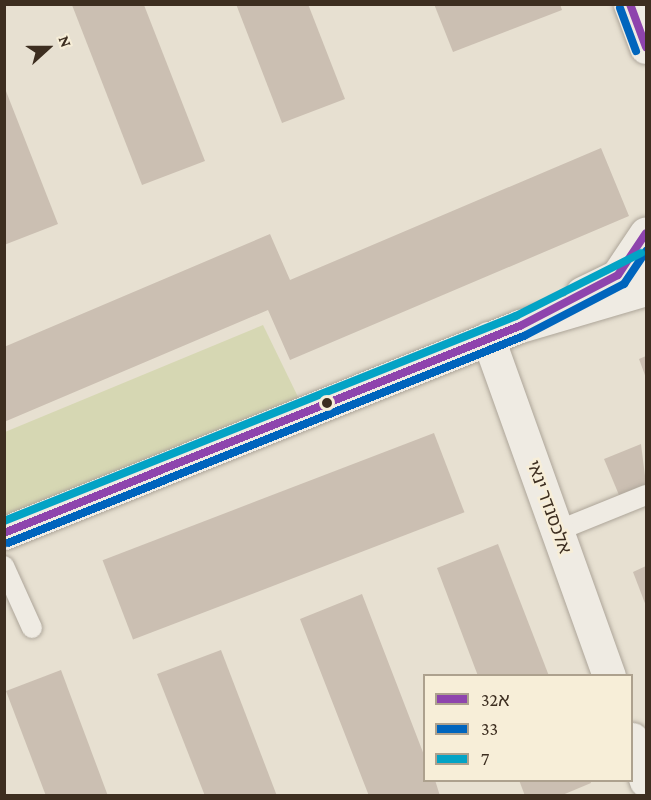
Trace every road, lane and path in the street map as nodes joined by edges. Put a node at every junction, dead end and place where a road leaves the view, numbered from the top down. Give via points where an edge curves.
1 (630, 4) edge
2 (646, 47) edge
3 (646, 232) edge
4 (632, 268) edge
5 (646, 290) edge
6 (520, 326) junction
7 (488, 339) junction
8 (646, 495) edge
9 (557, 531) junction
10 (4, 533) edge
11 (4, 566) edge
12 (32, 628) dead end
13 (609, 674) edge
14 (633, 742) edge
15 (646, 781) edge

1 - 2 street
3 - 4 street
4 - 6 street
5 - 6 street
6 - 7 street
7 - 9 street, אלכסנדר ינאי
7 - 10 street
8 - 9 lane
9 - 13 street, אלכסנדר ינאי
11 - 12 lane
14 - 15 street

